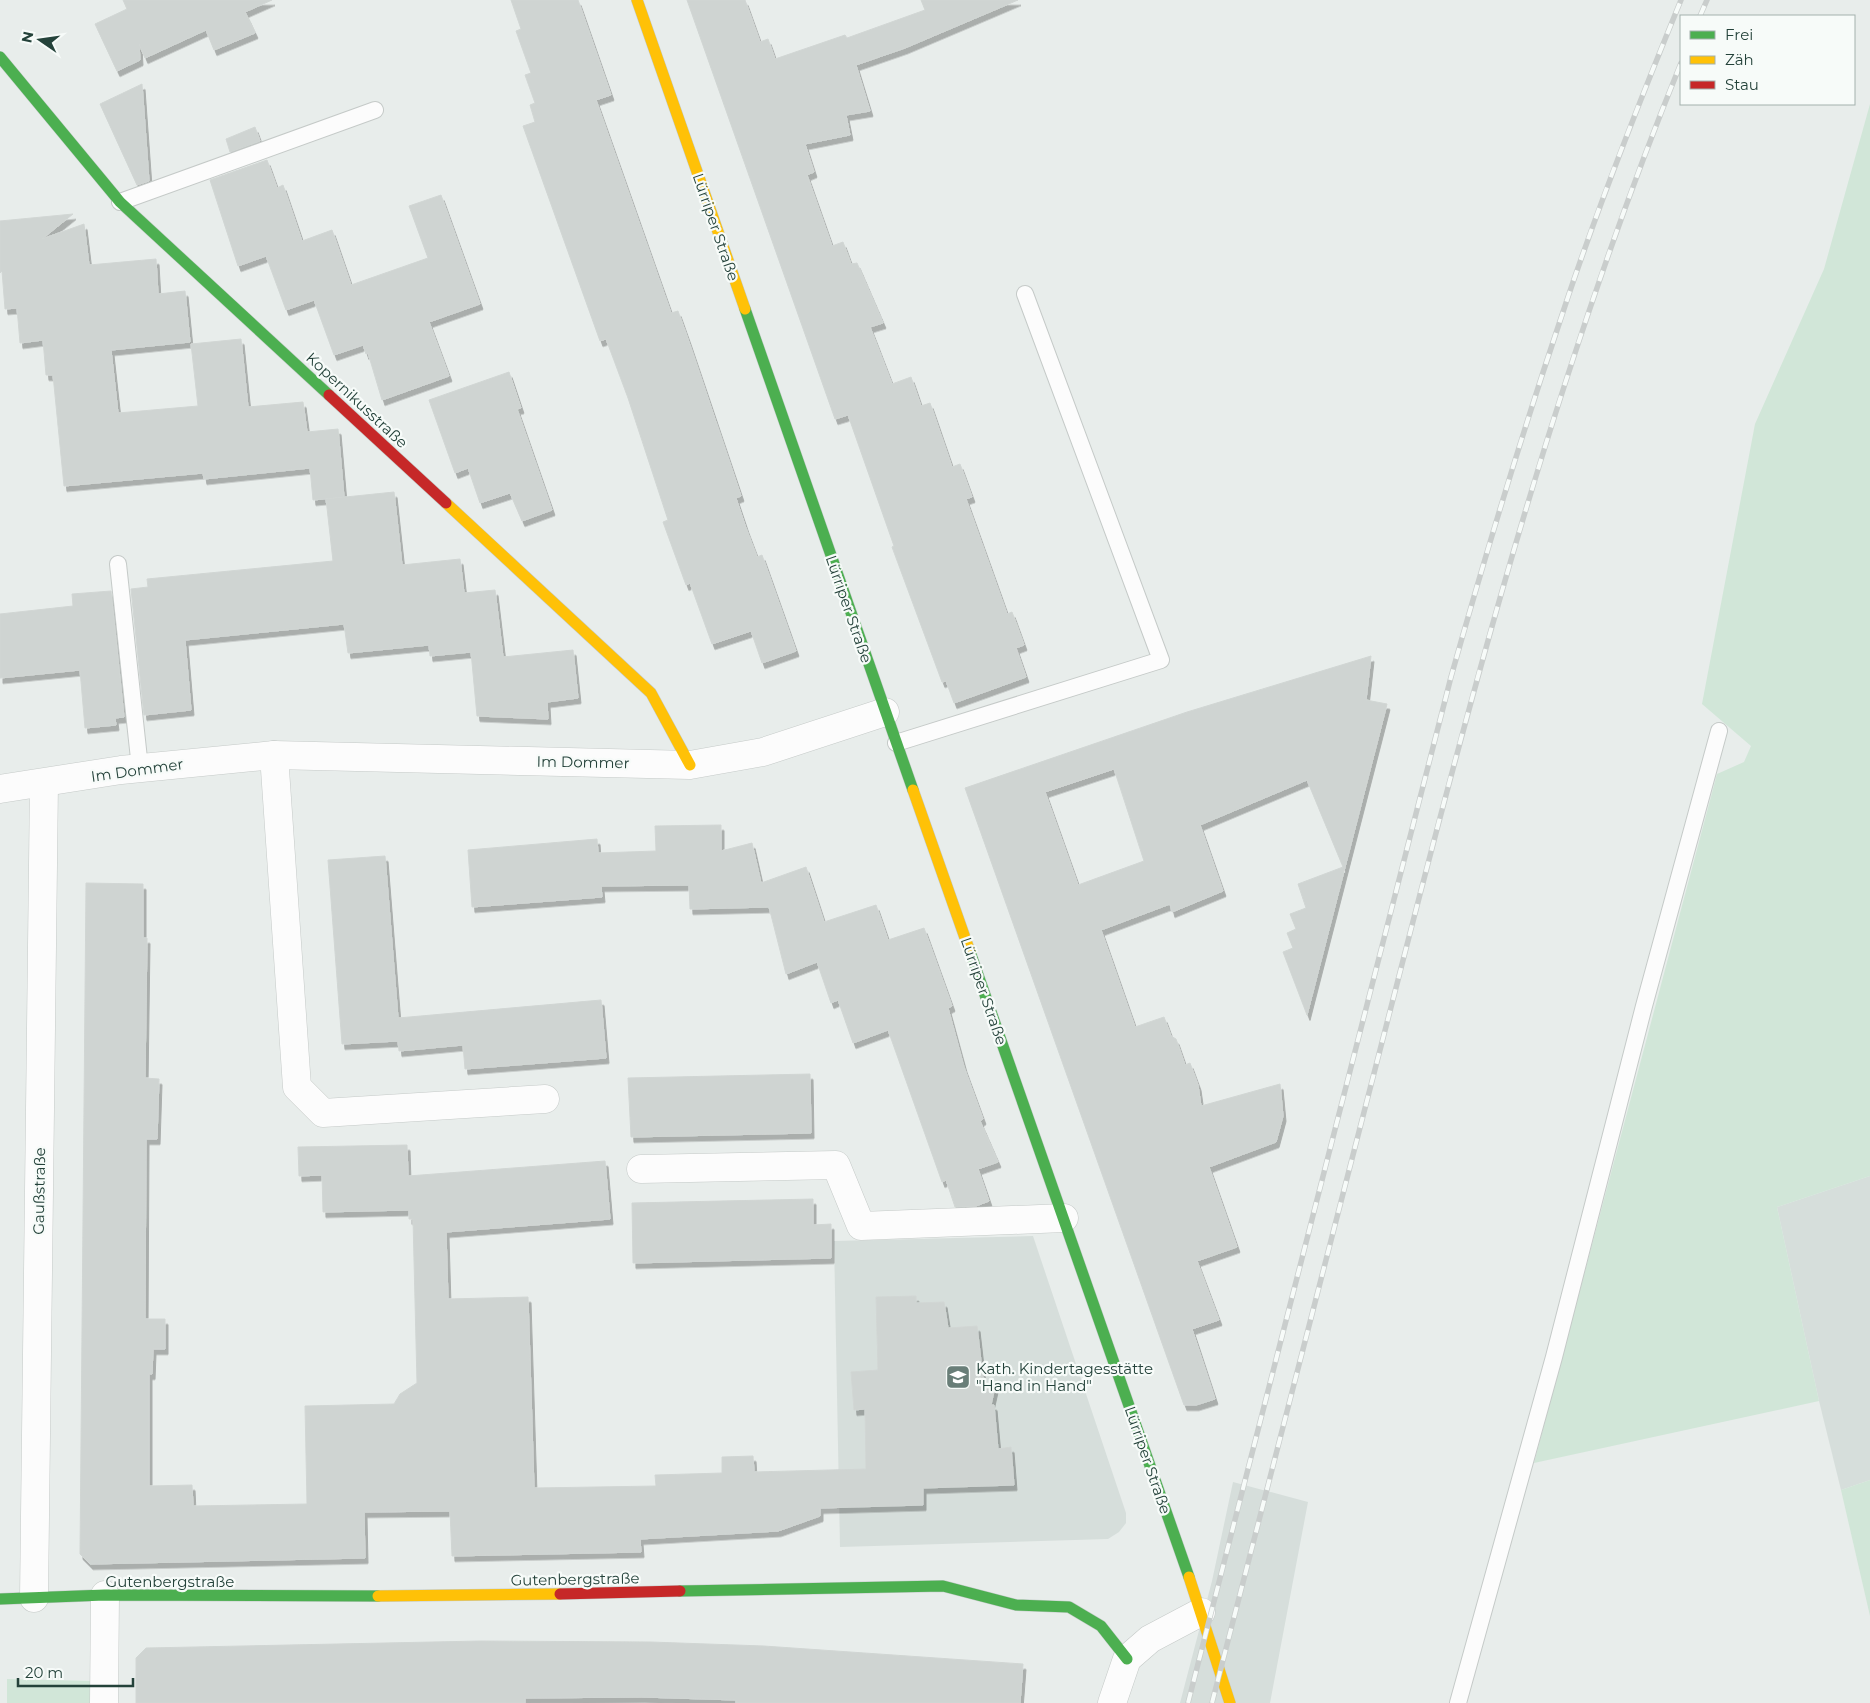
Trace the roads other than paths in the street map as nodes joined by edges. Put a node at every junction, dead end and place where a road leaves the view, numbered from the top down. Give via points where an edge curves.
1 (637, 0) edge
2 (0, 57) edge
3 (375, 110) dead end
4 (120, 202) junction
5 (1025, 294) dead end
6 (118, 564) dead end
7 (885, 712) junction
8 (1719, 731) dead end
9 (896, 743) junction
10 (274, 755) junction
11 (690, 765) junction
12 (140, 768) junction
13 (44, 783) junction
14 (0, 789) edge
15 (545, 1099) dead end
16 (641, 1169) dead end
17 (1064, 1218) junction
18 (105, 1595) junction
19 (34, 1598) junction
20 (0, 1600) edge
21 (1201, 1612) junction
22 (1127, 1659) junction
23 (104, 1703) edge
24 (1112, 1703) edge
25 (1230, 1703) edge
26 (1458, 1703) edge

1 - 7 street, Lürriper Straße
2 - 4 street, Kopernikusstraße
3 - 4 lane
4 - 11 street, Kopernikusstraße via 651,693
5 - 9 lane via 1161,660
6 - 12 lane
7 - 9 street, Lürriper Straße
7 - 11 street, Im Dommer via 763,752
8 - 26 lane via 1554,1357
9 - 17 street, Lürriper Straße
10 - 11 street, Im Dommer
10 - 12 street, Im Dommer
10 - 15 street via 297,1087 323,1113
12 - 13 street, Im Dommer
13 - 14 street, Im Dommer
13 - 19 street, Gaußstraße
16 - 17 street via 836,1165 861,1226
17 - 21 street, Lürriper Straße
18 - 19 street, Gutenbergstraße
18 - 22 street, Gutenbergstraße via 370,1597 943,1586 1016,1605 1069,1608 1101,1626
18 - 23 street
19 - 20 street, Gutenbergstraße
21 - 22 street via 1150,1639
21 - 25 street, Lürriper Straße
22 - 24 street

